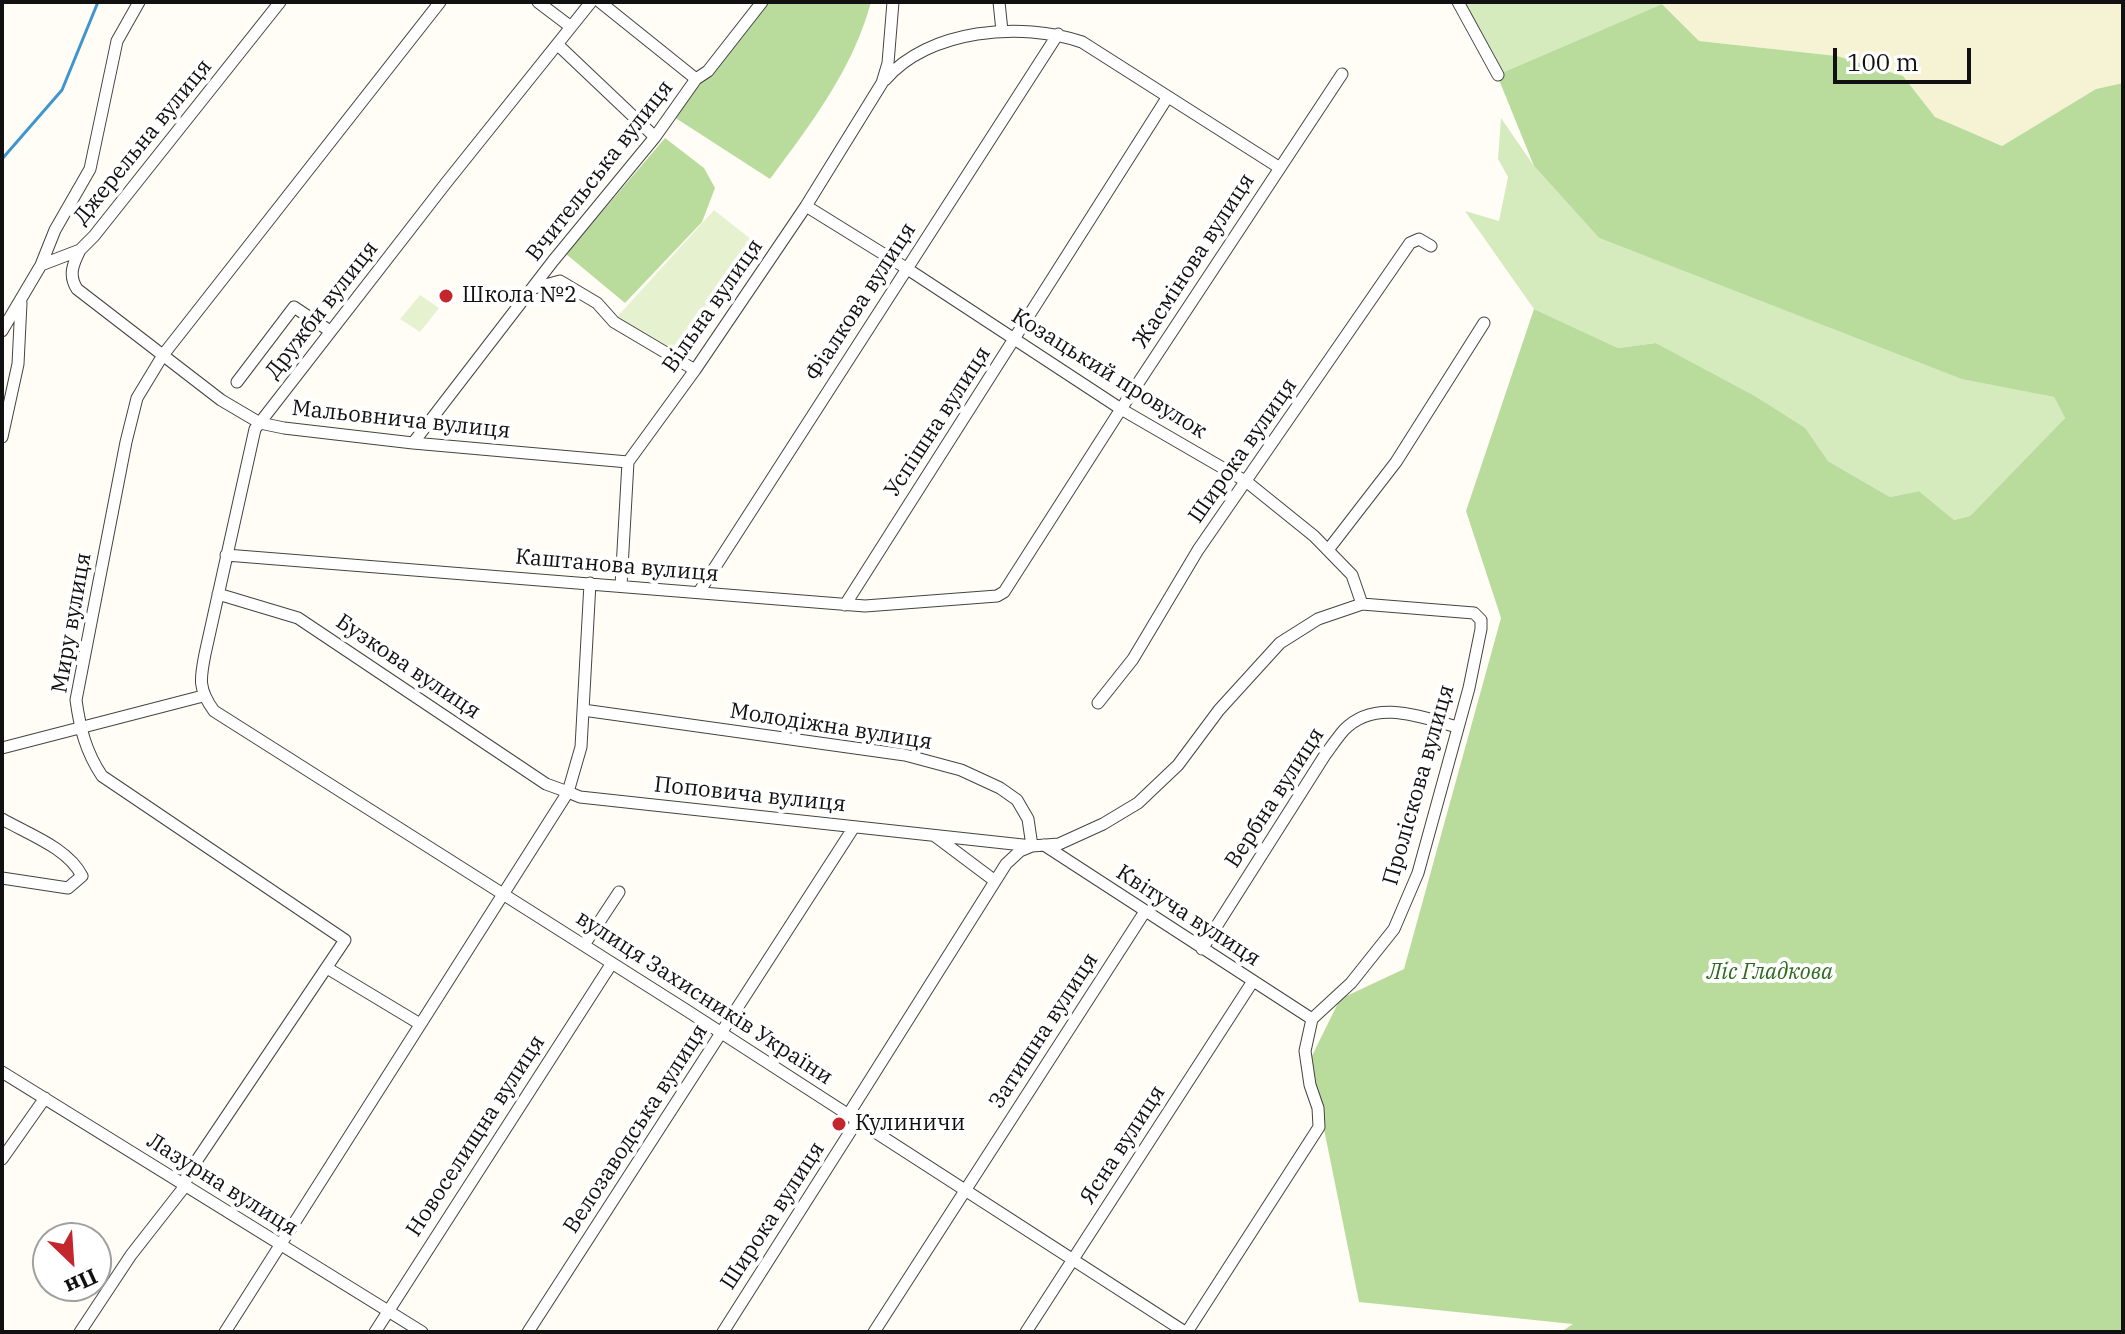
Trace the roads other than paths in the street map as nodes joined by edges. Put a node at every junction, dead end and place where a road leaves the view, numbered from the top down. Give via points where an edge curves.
1 (139, 2) edge
2 (280, 2) edge
3 (440, 2) edge
4 (538, 2) edge
5 (591, 2) edge
6 (600, 2) edge
7 (762, 2) edge
8 (893, 2) edge
9 (999, 2) edge
10 (1458, 2) edge
11 (571, 27) junction
12 (1002, 31) junction
13 (1058, 34) junction
14 (558, 45) junction
15 (1342, 74) dead end
16 (1498, 75) dead end
17 (696, 79) junction
18 (882, 83) junction
19 (1167, 98) junction
20 (655, 137) junction
21 (1280, 168) junction
22 (806, 206) junction
23 (1431, 246) dead end
24 (80, 250) junction
25 (41, 265) junction
26 (906, 268) junction
27 (534, 288) junction
28 (22, 297) junction
29 (1484, 323) dead end
30 (2, 331) edge
31 (330, 331) junction
32 (1014, 339) junction
33 (163, 355) junction
34 (695, 370) junction
35 (237, 382) dead end
36 (1121, 409) junction
37 (260, 423) junction
38 (2, 437) edge
39 (413, 443) junction
40 (628, 462) junction
41 (1247, 482) junction
42 (1328, 550) junction
43 (226, 555) junction
44 (590, 583) junction
45 (621, 586) junction
46 (699, 592) junction
47 (1004, 592) joint
48 (218, 594) junction
49 (1362, 604) junction
50 (845, 605) junction
51 (1474, 613) joint
52 (203, 696) junction
53 (1098, 703) dead end
54 (583, 710) junction
55 (1457, 727) junction
56 (80, 728) junction
57 (2, 748) edge
58 (568, 792) junction
59 (2, 819) edge
60 (854, 827) junction
61 (933, 835) junction
62 (1038, 845) junction
63 (2, 878) edge
64 (995, 881) junction
65 (619, 892) dead end
66 (504, 894) junction
67 (1144, 913) junction
68 (584, 945) junction
69 (1202, 949) junction
70 (612, 963) junction
71 (327, 968) junction
72 (1253, 981) junction
73 (1312, 1019) junction
74 (420, 1024) junction
75 (721, 1033) junction
76 (2, 1072) edge
77 (45, 1098) junction
78 (853, 1118) junction
79 (2, 1159) edge
80 (185, 1186) junction
81 (965, 1190) junction
82 (280, 1245) junction
83 (1072, 1260) junction
84 (388, 1311) junction
85 (80, 1332) edge
86 (225, 1332) edge
87 (375, 1332) edge
88 (422, 1332) edge
89 (528, 1332) edge
90 (723, 1332) edge
91 (874, 1332) edge
92 (1026, 1332) edge
93 (1186, 1332) edge

1 - 25 street via 117,41 90,169
2 - 24 street, Джерельна вулиця
3 - 33 street, Миру вулиця
4 - 11 street
5 - 11 street, Дружби вулиця
6 - 17 street
7 - 17 street, Вчительська вулиця
8 - 18 street, Вільна вулиця
9 - 12 street
10 - 16 street
11 - 14 street, Дружби вулиця
12 - 13 street
12 - 18 street via 932,45 899,63
13 - 19 street via 1082,42
13 - 26 street, Фіалкова вулиця
14 - 20 street
14 - 31 street, Дружби вулиця
15 - 21 street, Жасмінова вулиця
17 - 20 street, Вчительська вулиця
18 - 22 street, Вільна вулиця
19 - 21 street
19 - 32 street, Успішна вулиця
20 - 27 street, Вчительська вулиця
21 - 36 street, Жасмінова вулиця
22 - 26 street, Козацький провулок
22 - 34 street, Вільна вулиця
23 - 41 street, Широка вулиця via 1419,239 1410,243
24 - 25 street, Джерельна вулиця
24 - 33 street, Мальовнича вулиця via 72,266 77,289
25 - 28 street
26 - 32 street, Козацький провулок
26 - 46 street, Фіалкова вулиця
27 - 34 street via 560,281 597,303 614,322
27 - 39 street, Вчительська вулиця
28 - 30 street
28 - 38 street via 18,364
29 - 42 street via 1396,462
31 - 35 street via 294,307
31 - 37 street, Дружби вулиця
32 - 36 street, Козацький провулок
32 - 50 street, Успішна вулиця
33 - 37 street, Мальовнича вулиця
33 - 56 street, Миру вулиця via 137,398 126,442 76,700
34 - 40 street, Вільна вулиця
36 - 41 street, Козацький провулок
36 - 47 street, Жасмінова вулиця
37 - 39 street, Мальовнича вулиця
37 - 43 street, Дружби вулиця via 251,441
39 - 40 street, Мальовнича вулиця
40 - 45 street
41 - 42 street, Козацький провулок
41 - 53 street, Широка вулиця via 1198,550 1133,659
42 - 49 street, Козацький провулок via 1352,575
43 - 44 street, Каштанова вулиця
43 - 48 street, Дружби вулиця
44 - 45 street, Каштанова вулиця
44 - 54 street
45 - 46 street, Каштанова вулиця
46 - 50 street, Каштанова вулиця
47 - 50 street, Каштанова вулиця
48 - 52 street, Дружби вулиця via 200,678
48 - 58 street, Бузкова вулиця via 298,618 546,784
49 - 51 street, Поповича вулиця
49 - 62 street, Поповича вулиця via 1318,619 1280,643 1178,765 1138,803 1059,844
51 - 55 street, Проліскова вулиця via 1481,629
52 - 56 street
52 - 66 street, вулиця Захисників України via 214,711
54 - 58 street via 581,747
54 - 62 street, Молодіжна вулиця via 905,755 961,770 1017,800
55 - 69 street, Вербна вулиця via 1387,711 1346,728
55 - 73 street, Проліскова вулиця via 1418,873 1394,929 1351,983
56 - 57 street
56 - 71 street, Миру вулиця via 102,776 345,940
58 - 60 street, Поповича вулиця
58 - 66 street
59 - 63 street via 57,850 82,876 68,888
60 - 61 street, Поповича вулиця
60 - 75 street, Велозаводська вулиця
61 - 62 street, Поповича вулиця
61 - 64 street
62 - 64 street, Широка вулиця via 1020,851
62 - 67 street, Квітуча вулиця
64 - 78 street, Широка вулиця
65 - 68 street
66 - 68 street, вулиця Захисників України
66 - 74 street
67 - 69 street, Квітуча вулиця
67 - 81 street, Затишна вулиця
68 - 70 street, вулиця Захисників України
69 - 72 street, Квітуча вулиця
70 - 75 street, вулиця Захисників України
70 - 84 street, Новоселищна вулиця
71 - 74 street
71 - 80 street, Миру вулиця via 187,1175
72 - 73 street, Квітуча вулиця
72 - 83 street, Ясна вулиця
73 - 93 street via 1305,1051 1319,1127
74 - 82 street
75 - 78 street, вулиця Захисників України
75 - 89 street, Велозаводська вулиця
76 - 77 street, Лазурна вулиця
77 - 79 street
77 - 80 street, Лазурна вулиця
78 - 81 street, вулиця Захисників України
78 - 90 street, Широка вулиця
80 - 82 street, Лазурна вулиця
80 - 85 street, Миру вулиця
81 - 83 street, вулиця Захисників України
81 - 91 street, Затишна вулиця
82 - 84 street, Лазурна вулиця
82 - 86 street
83 - 92 street, Ясна вулиця
83 - 93 street, вулиця Захисників України
84 - 87 street, Новоселищна вулиця
84 - 88 street, Лазурна вулиця

